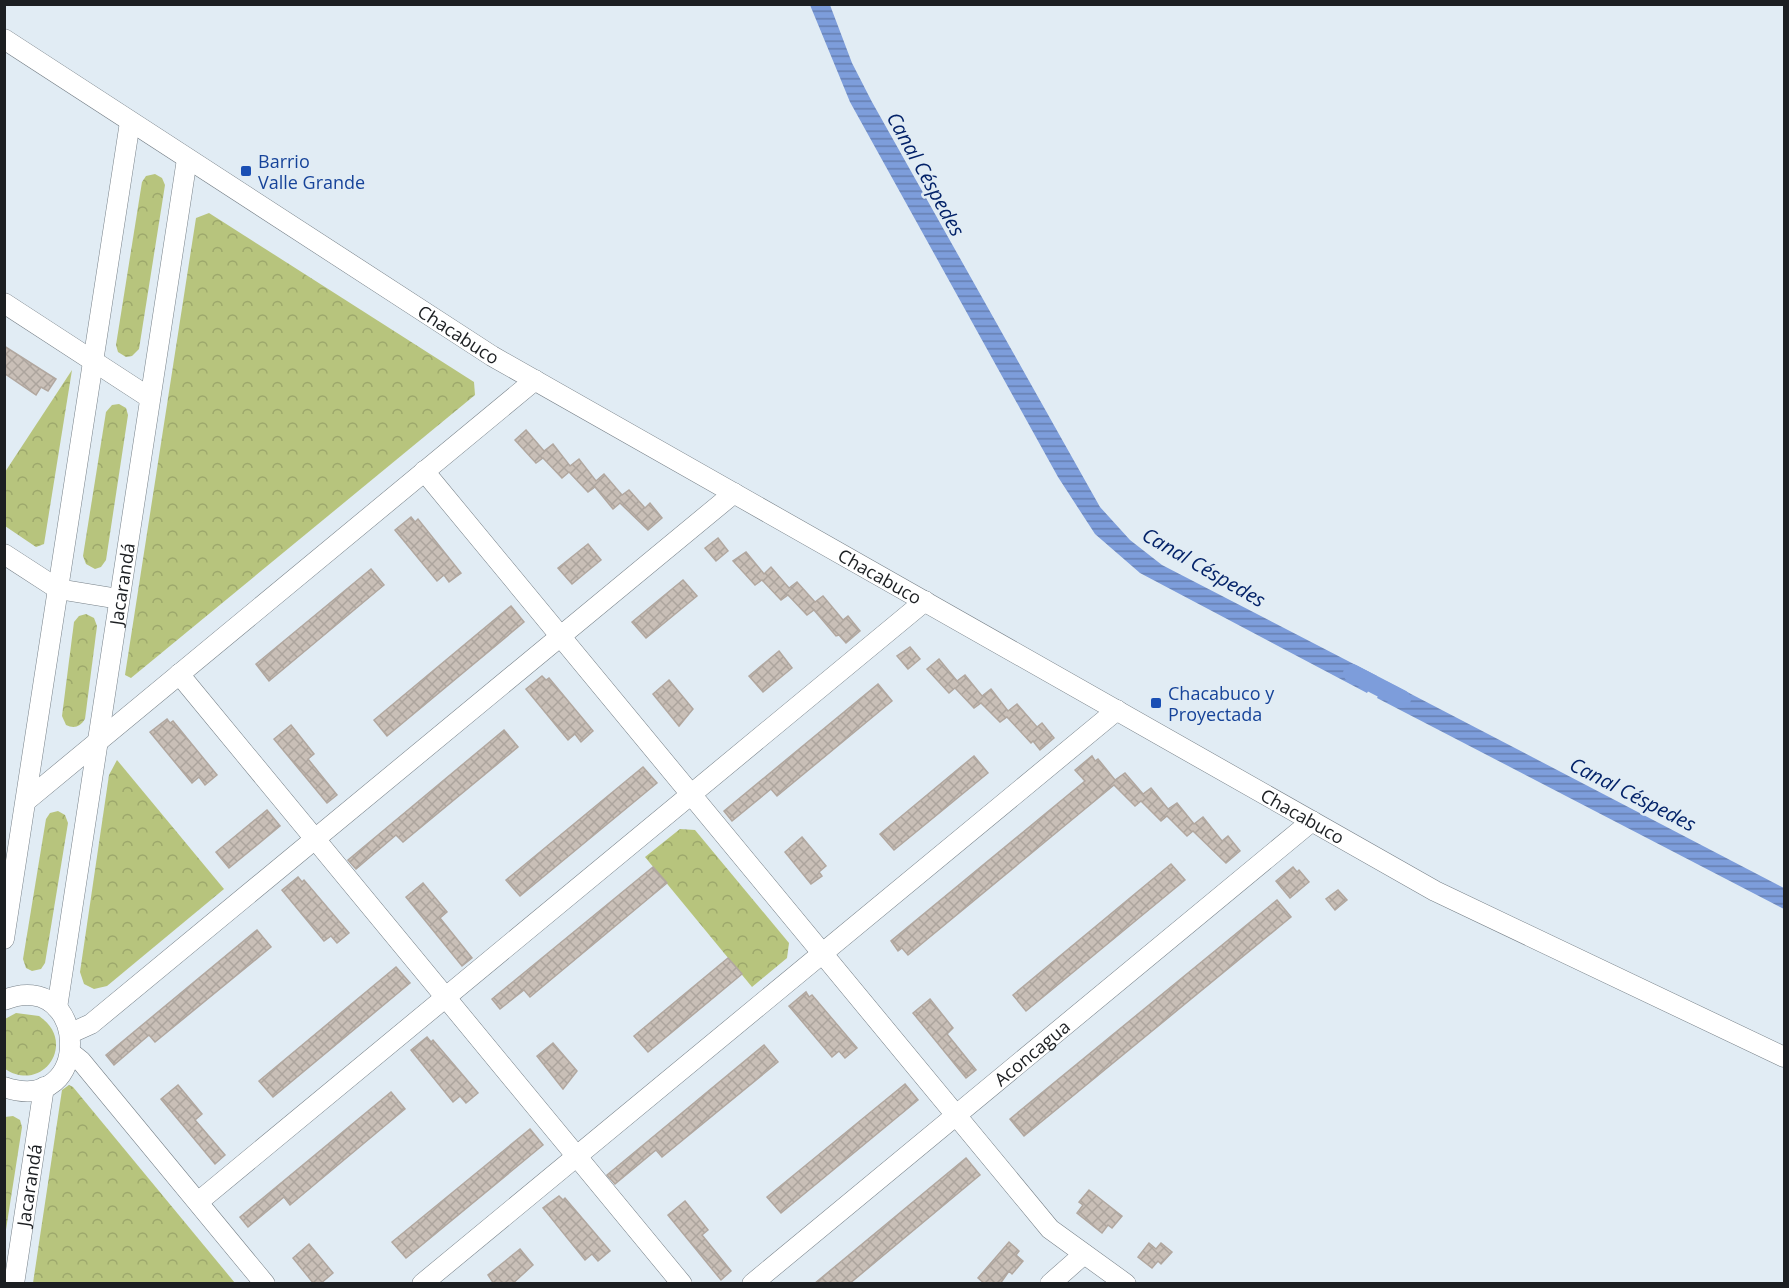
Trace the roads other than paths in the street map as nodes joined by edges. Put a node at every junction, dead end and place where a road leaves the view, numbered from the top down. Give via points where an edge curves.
1 (4, 39) edge
2 (130, 122) junction
3 (187, 159) junction
4 (4, 303) edge
5 (93, 361) junction
6 (535, 380) junction
7 (150, 398) junction
8 (424, 471) junction
9 (734, 493) junction
10 (4, 554) edge
11 (58, 589) junction
12 (119, 599) junction
13 (926, 602) junction
14 (560, 636) junction
15 (179, 674) junction
16 (1117, 710) junction
17 (96, 742) junction
18 (691, 795) junction
19 (26, 801) junction
20 (1312, 821) junction
21 (315, 839) junction
22 (4, 939) edge
23 (822, 954) junction
24 (446, 997) junction
25 (4, 1000) edge
26 (57, 1008) junction
27 (71, 1033) junction
28 (71, 1053) junction
29 (1785, 1057) edge
30 (4, 1087) edge
31 (44, 1087) junction
32 (956, 1116) junction
33 (577, 1156) junction
34 (198, 1202) junction
35 (1084, 1254) junction
36 (14, 1284) edge
37 (265, 1284) edge
38 (422, 1284) edge
39 (682, 1284) edge
40 (752, 1284) edge
41 (1050, 1284) edge
42 (1126, 1284) edge

1 - 2 street, Chacabuco
2 - 3 street, Chacabuco
2 - 5 street
3 - 6 street, Chacabuco
3 - 7 street, Jacarandá
4 - 5 street
5 - 7 street
5 - 11 street
6 - 8 street
6 - 9 street, Chacabuco
7 - 12 street, Jacarandá
8 - 14 street
8 - 15 street
9 - 13 street, Chacabuco
9 - 14 street
10 - 11 street
11 - 12 street
11 - 19 street
12 - 17 street, Jacarandá
13 - 16 street, Chacabuco
13 - 18 street
14 - 18 street
14 - 21 street
15 - 17 street
15 - 21 street
16 - 20 street, Chacabuco
16 - 23 street
17 - 19 street
17 - 26 street, Jacarandá
18 - 23 street
18 - 24 street
19 - 22 street
20 - 29 street, Chacabuco via 1435,891
20 - 32 street, Aconcagua
21 - 24 street
21 - 27 street via 91,1024
23 - 32 street
23 - 33 street
24 - 33 street
24 - 34 street
25 - 26 street via 33,996
26 - 27 street
27 - 28 street
28 - 31 street via 62,1073
28 - 34 street
30 - 31 street via 18,1091
31 - 36 street, Jacarandá
32 - 35 street via 1050,1229
32 - 40 street, Aconcagua
33 - 38 street
33 - 39 street
34 - 37 street
35 - 41 street
35 - 42 street

